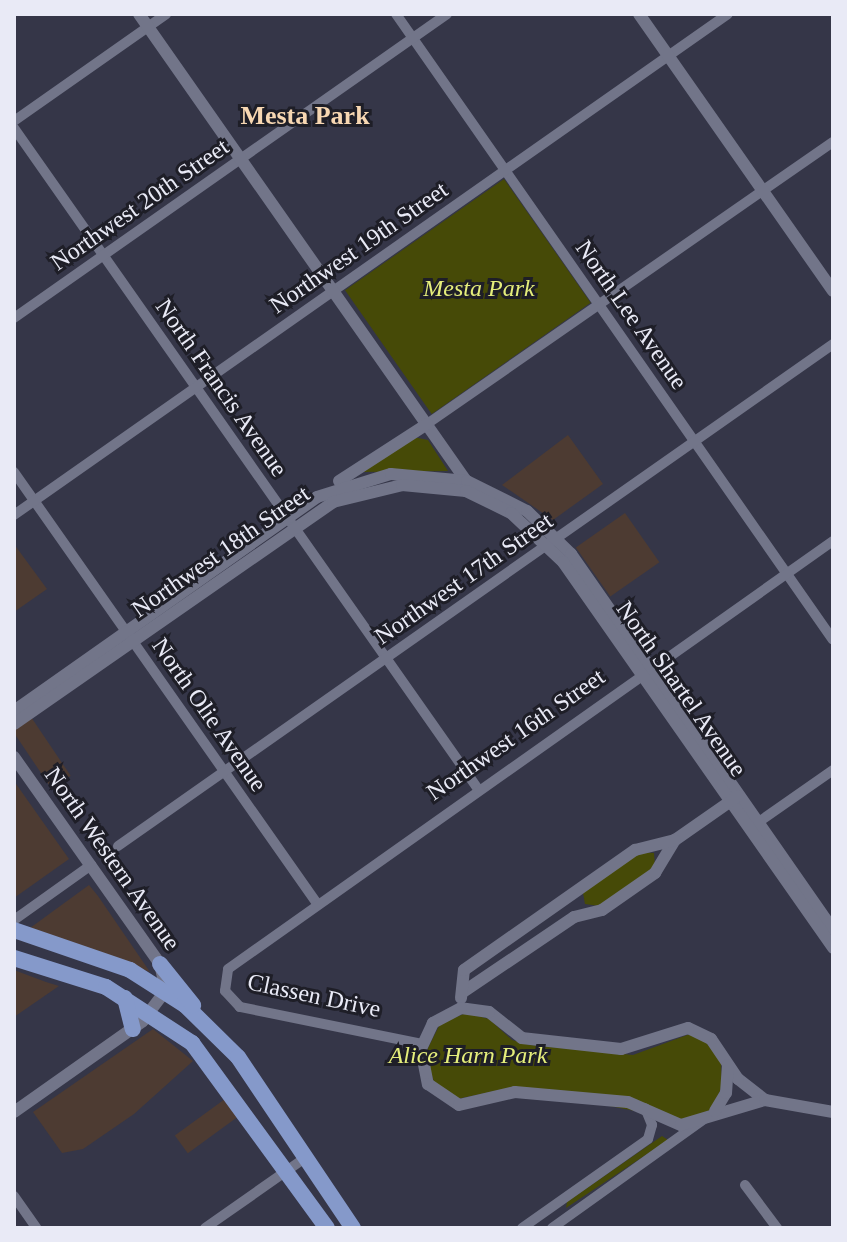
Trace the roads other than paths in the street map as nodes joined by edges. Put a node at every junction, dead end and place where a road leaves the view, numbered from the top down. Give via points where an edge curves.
1 (139, 14) edge
2 (166, 14) edge
3 (396, 14) edge
4 (447, 14) edge
5 (639, 14) edge
6 (728, 14) edge
7 (148, 27) junction
8 (413, 38) junction
9 (668, 56) junction
10 (14, 121) edge
11 (14, 128) edge
12 (833, 142) edge
13 (241, 159) junction
14 (505, 170) junction
15 (763, 191) junction
16 (103, 255) junction
17 (333, 291) junction
18 (833, 291) edge
19 (600, 305) junction
20 (14, 318) edge
21 (833, 344) edge
22 (196, 388) junction
23 (427, 424) junction
24 (695, 441) junction
25 (14, 472) edge
26 (467, 481) junction
27 (476, 495) junction
28 (317, 497) junction
29 (34, 501) junction
30 (14, 515) edge
31 (291, 522) junction
32 (552, 541) junction
33 (833, 541) edge
34 (787, 573) junction
35 (129, 636) junction
36 (833, 640) edge
37 (387, 658) junction
38 (647, 671) junction
39 (14, 711) edge
40 (14, 724) edge
41 (14, 757) edge
42 (833, 770) edge
43 (224, 771) junction
44 (478, 789) junction
45 (736, 797) junction
46 (755, 824) junction
47 (675, 840) junction
48 (118, 846) dead end
49 (91, 865) junction
50 (572, 894) junction
51 (316, 902) junction
52 (585, 913) junction
53 (14, 920) edge
54 (833, 929) edge
55 (14, 930) edge
56 (833, 948) edge
57 (14, 958) edge
58 (160, 964) junction
59 (228, 969) joint
60 (166, 990) junction
61 (463, 992) junction
62 (125, 998) junction
63 (461, 1008) junction
64 (150, 1012) junction
65 (205, 1023) junction
66 (133, 1029) junction
67 (422, 1044) junction
68 (728, 1065) junction
69 (765, 1100) junction
70 (645, 1108) junction
71 (14, 1112) edge
72 (833, 1112) edge
73 (708, 1117) junction
74 (305, 1158) junction
75 (288, 1171) junction
76 (745, 1185) dead end
77 (14, 1196) edge
78 (557, 1203) junction
79 (567, 1217) junction
80 (36, 1228) edge
81 (205, 1228) edge
82 (327, 1228) edge
83 (353, 1228) edge
84 (522, 1228) edge
85 (552, 1228) edge
86 (777, 1228) edge

1 - 7 street, North Shartel Avenue
2 - 7 street
3 - 8 street, North Lee Avenue
4 - 8 street, Northwest 20th Street
5 - 9 street
6 - 9 street, Northwest 19th Street
7 - 10 street
7 - 13 street, North Shartel Avenue
8 - 13 street, Northwest 20th Street
8 - 14 street, North Lee Avenue
9 - 14 street, Northwest 19th Street
9 - 15 street
11 - 16 street, North Francis Avenue
12 - 15 street
13 - 16 street, Northwest 20th Street
13 - 17 street, North Shartel Avenue
14 - 17 street, Northwest 19th Street
14 - 19 street, North Lee Avenue
15 - 18 street
15 - 19 street
16 - 20 street, Northwest 20th Street
16 - 22 street, North Francis Avenue
17 - 22 street, Northwest 19th Street
17 - 23 street, North Shartel Avenue
19 - 23 street
19 - 24 street, North Lee Avenue
21 - 24 street, Northwest 17th Street
22 - 29 street, Northwest 19th Street
22 - 31 street, North Francis Avenue
23 - 26 street, North Shartel Avenue
23 - 28 street
24 - 32 street, Northwest 17th Street
24 - 34 street, North Lee Avenue
25 - 29 street, North Olie Avenue
26 - 27 street, North Shartel Avenue
26 - 28 street, Northwest 18th Street via 417,474 376,476
26 - 32 street, North Shartel Avenue via 507,499
27 - 31 street, Northwest 18th Street via 426,485 380,487
27 - 32 street, North Shartel Avenue
28 - 31 street, Northwest 18th Street
29 - 30 street, Northwest 19th Street
29 - 35 street, North Olie Avenue
31 - 35 street, Northwest 18th Street
31 - 37 street, North Francis Avenue
32 - 37 street, Northwest 17th Street
32 - 38 street, North Shartel Avenue
33 - 34 street, Northwest 16th Street
34 - 36 street, North Lee Avenue
34 - 38 street, Northwest 16th Street
35 - 39 street, Northwest 18th Street
35 - 40 street, Northwest 18th Street
35 - 43 street, North Olie Avenue
37 - 43 street, Northwest 17th Street
37 - 44 street, North Francis Avenue
38 - 44 street, Northwest 16th Street
38 - 45 street, North Shartel Avenue
41 - 49 street, North Western Avenue
42 - 46 street
43 - 48 street, Northwest 17th Street
43 - 51 street, North Olie Avenue
44 - 51 street, Northwest 16th Street
45 - 46 street, North Shartel Avenue
45 - 47 street
46 - 54 street, North Shartel Avenue
46 - 56 street, North Shartel Avenue
47 - 50 street via 635,850
47 - 52 street via 655,873 602,910
49 - 53 street
49 - 58 street, North Western Avenue
50 - 52 street
50 - 61 street via 464,970
51 - 59 street, Northwest 16th Street
52 - 61 street
55 - 60 main road via 111,962
57 - 62 main road
58 - 60 street, North Western Avenue
58 - 65 main road
59 - 67 street, Classen Drive via 225,991 240,1007
60 - 64 street
60 - 65 main road
61 - 63 street
62 - 64 main road
62 - 66 main road
63 - 67 street via 433,1023
63 - 68 street via 489,1012 522,1038 621,1049 688,1028 711,1039
64 - 66 street
64 - 75 main road via 206,1057
65 - 74 main road via 238,1057
66 - 71 street
67 - 70 street via 428,1084 459,1105 515,1092
68 - 69 street
68 - 73 street via 726,1093
69 - 72 street
69 - 73 street
70 - 73 street via 676,1125
70 - 78 street via 652,1125 648,1139
73 - 79 street
74 - 75 street
74 - 83 main road
75 - 81 street
75 - 82 main road
76 - 86 street
77 - 80 street
78 - 79 street
78 - 84 street
79 - 85 street

